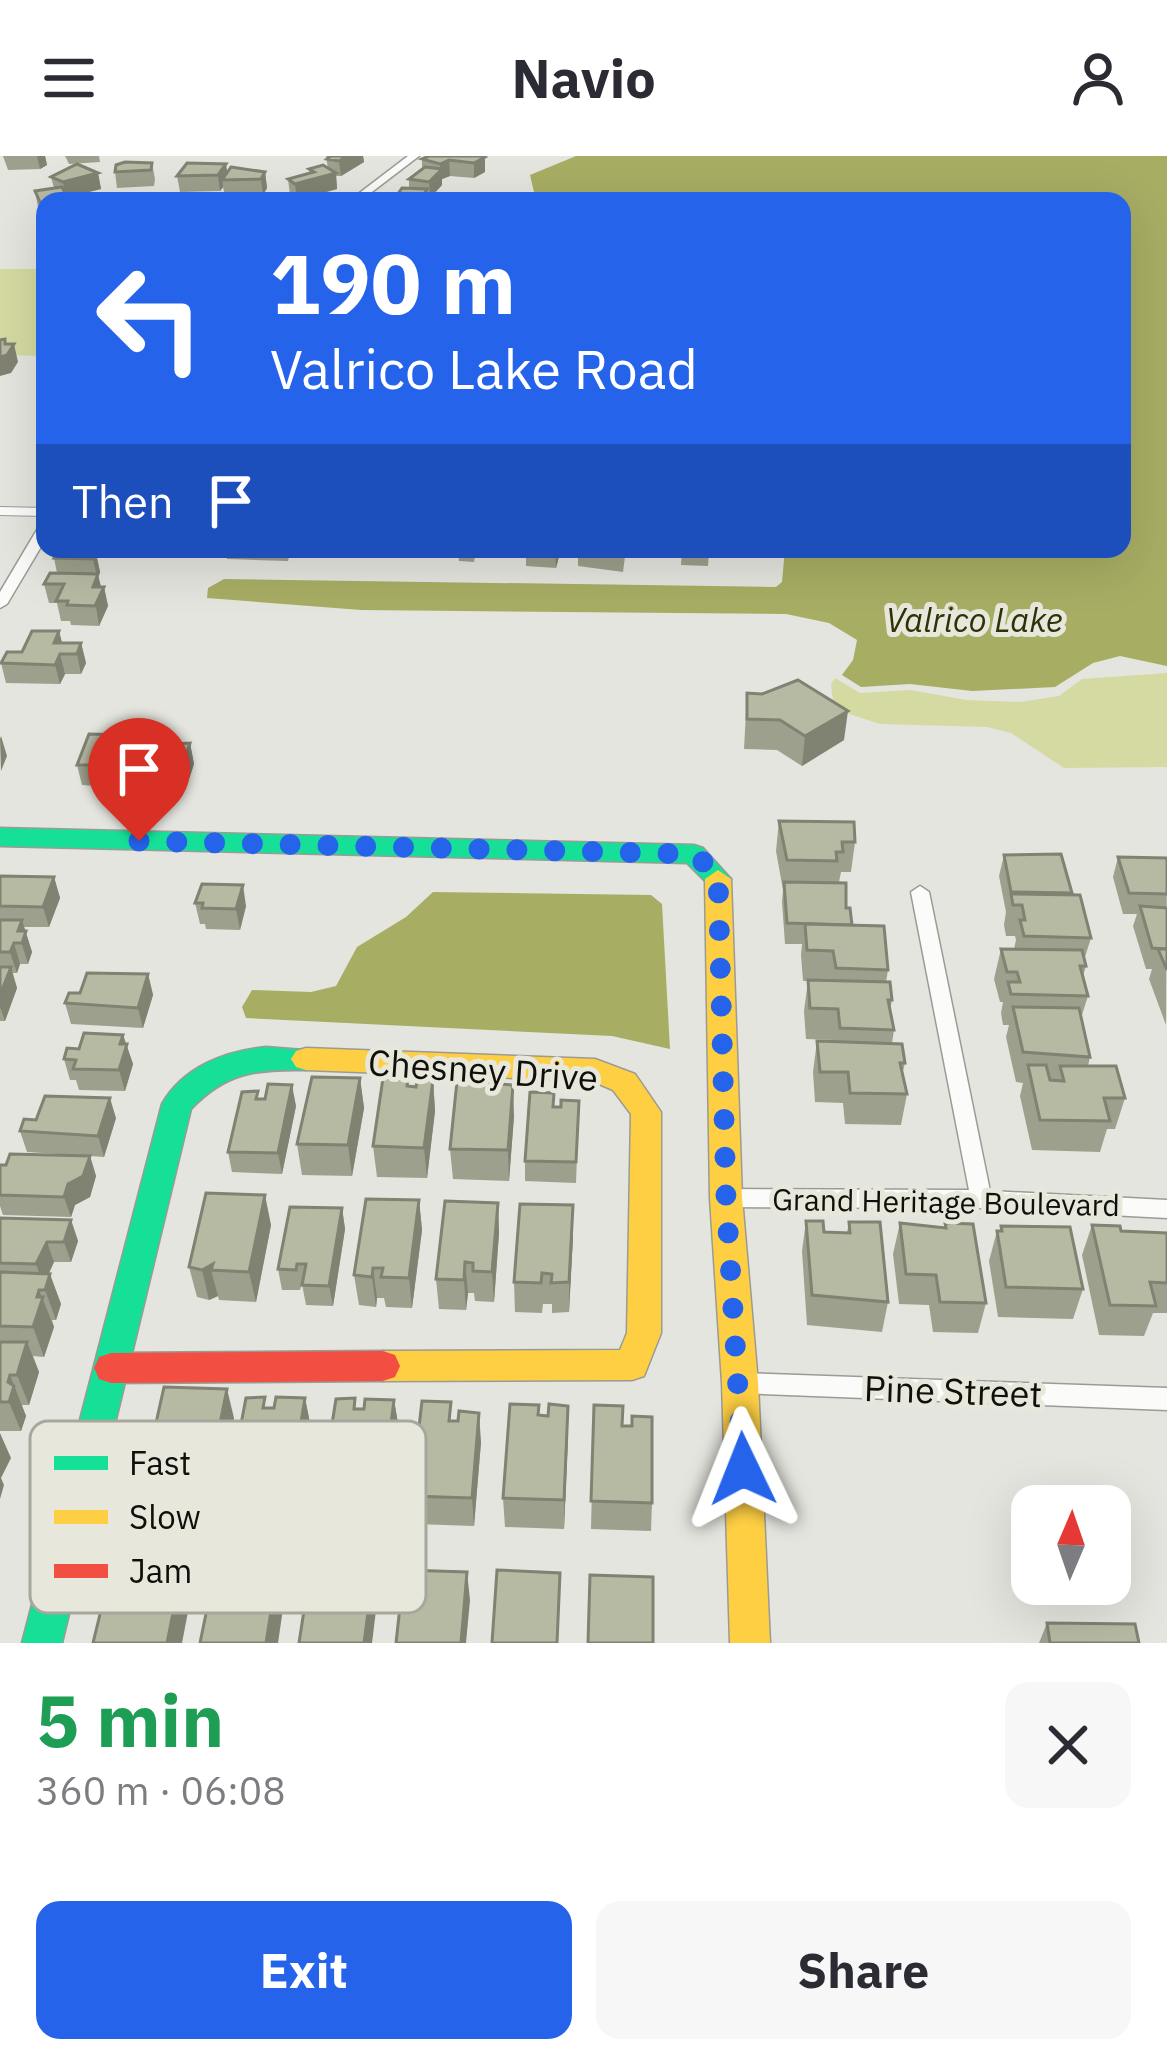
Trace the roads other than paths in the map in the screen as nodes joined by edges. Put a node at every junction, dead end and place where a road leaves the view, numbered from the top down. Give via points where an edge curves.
1 (410, 156) edge
2 (365, 192) edge
3 (0, 511) edge
4 (36, 512) edge
5 (36, 541) edge
6 (4, 588) edge
7 (0, 604) edge
8 (0, 837) edge
9 (920, 892) dead end
10 (726, 1198) junction
11 (980, 1199) junction
12 (1167, 1209) edge
13 (111, 1368) junction
14 (740, 1383) junction
15 (1167, 1399) edge
16 (98, 1421) edge
17 (50, 1613) edge
18 (42, 1643) edge
19 (750, 1643) edge

1 - 2 street
3 - 4 lane
5 - 6 street
6 - 7 street
8 - 10 street via 694,854 718,875
9 - 11 street
10 - 11 street, Grand Heritage Boulevard
10 - 14 street
11 - 12 street, Grand Heritage Boulevard
13 - 13 street, Chesney Drive via 177,1104 201,1077 244,1057 596,1070 623,1082 646,1112 644,1333 632,1365
13 - 16 street, Chesney Drive
14 - 15 street, Pine Street
14 - 19 street
17 - 18 street, Chesney Drive

